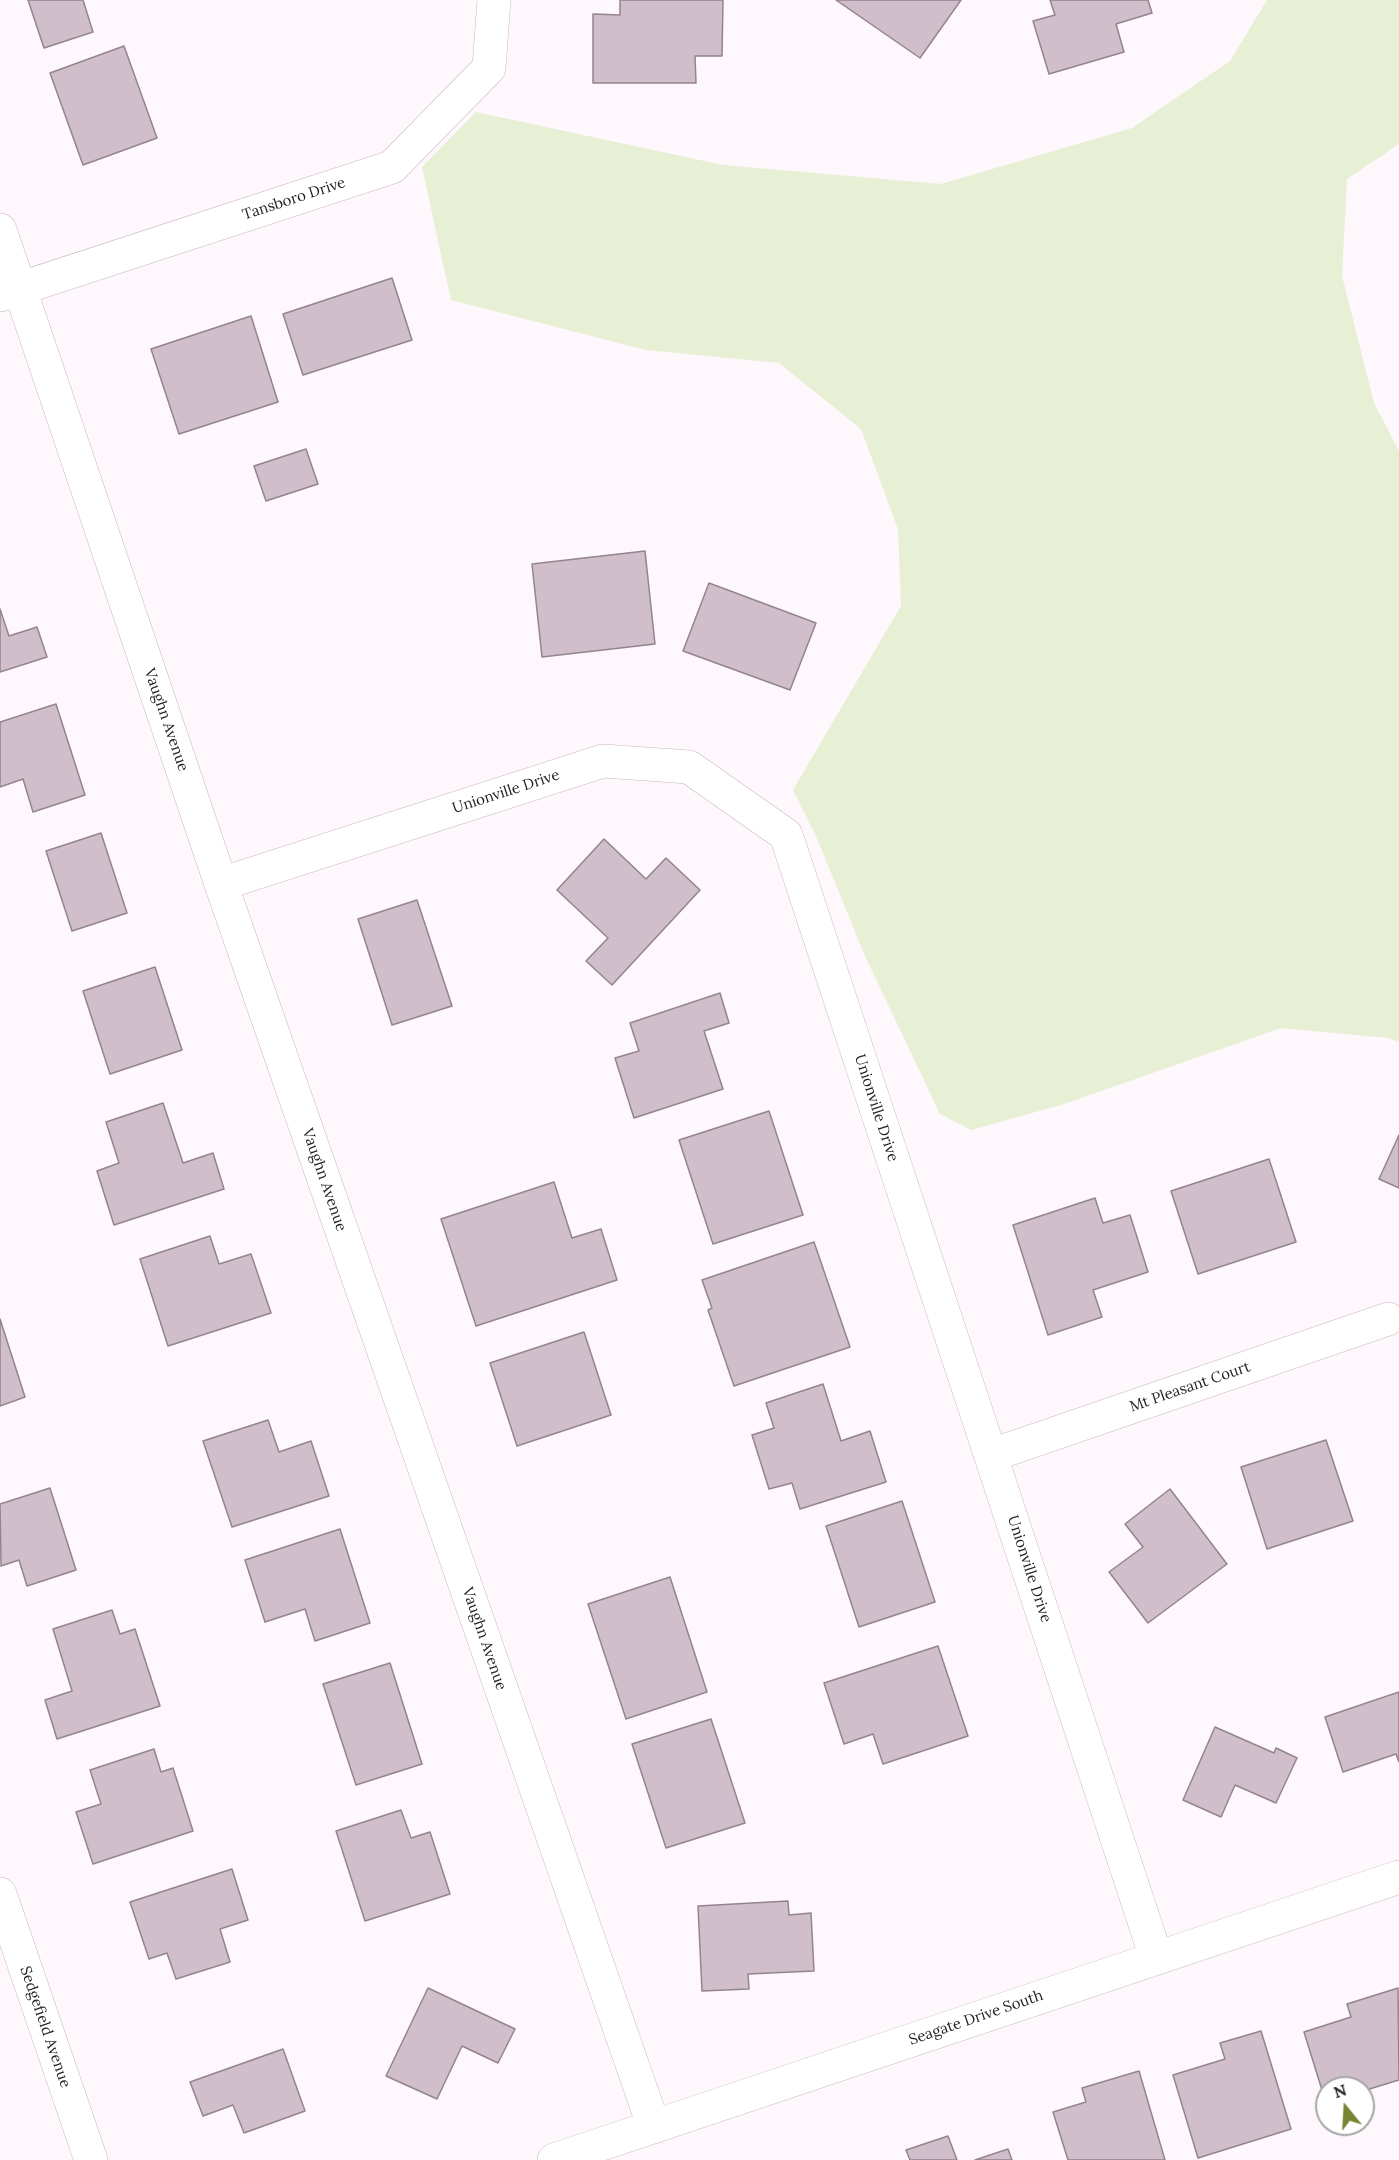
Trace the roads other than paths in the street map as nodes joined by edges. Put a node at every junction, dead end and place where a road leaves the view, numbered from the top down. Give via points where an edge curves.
1 (494, 0) edge
2 (0, 230) edge
3 (10, 291) edge
4 (221, 884) junction
5 (1388, 1319) dead end
6 (992, 1455) junction
7 (1399, 1877) edge
8 (0, 1894) edge
9 (1156, 1957) junction
10 (654, 2127) junction
11 (91, 2160) edge
12 (554, 2160) edge

1 - 3 street, Tansboro Drive via 489,68 392,167
2 - 3 street, Vaughn Avenue
3 - 4 street, Vaughn Avenue
4 - 6 street, Unionville Drive via 603,761 689,767 786,835
4 - 10 street, Vaughn Avenue
5 - 6 street, Mt Pleasant Court
6 - 9 street, Unionville Drive
7 - 9 street, Seagate Drive South
8 - 11 street, Sedgefield Avenue
9 - 10 street, Seagate Drive South
10 - 12 street, Seagate Drive South

